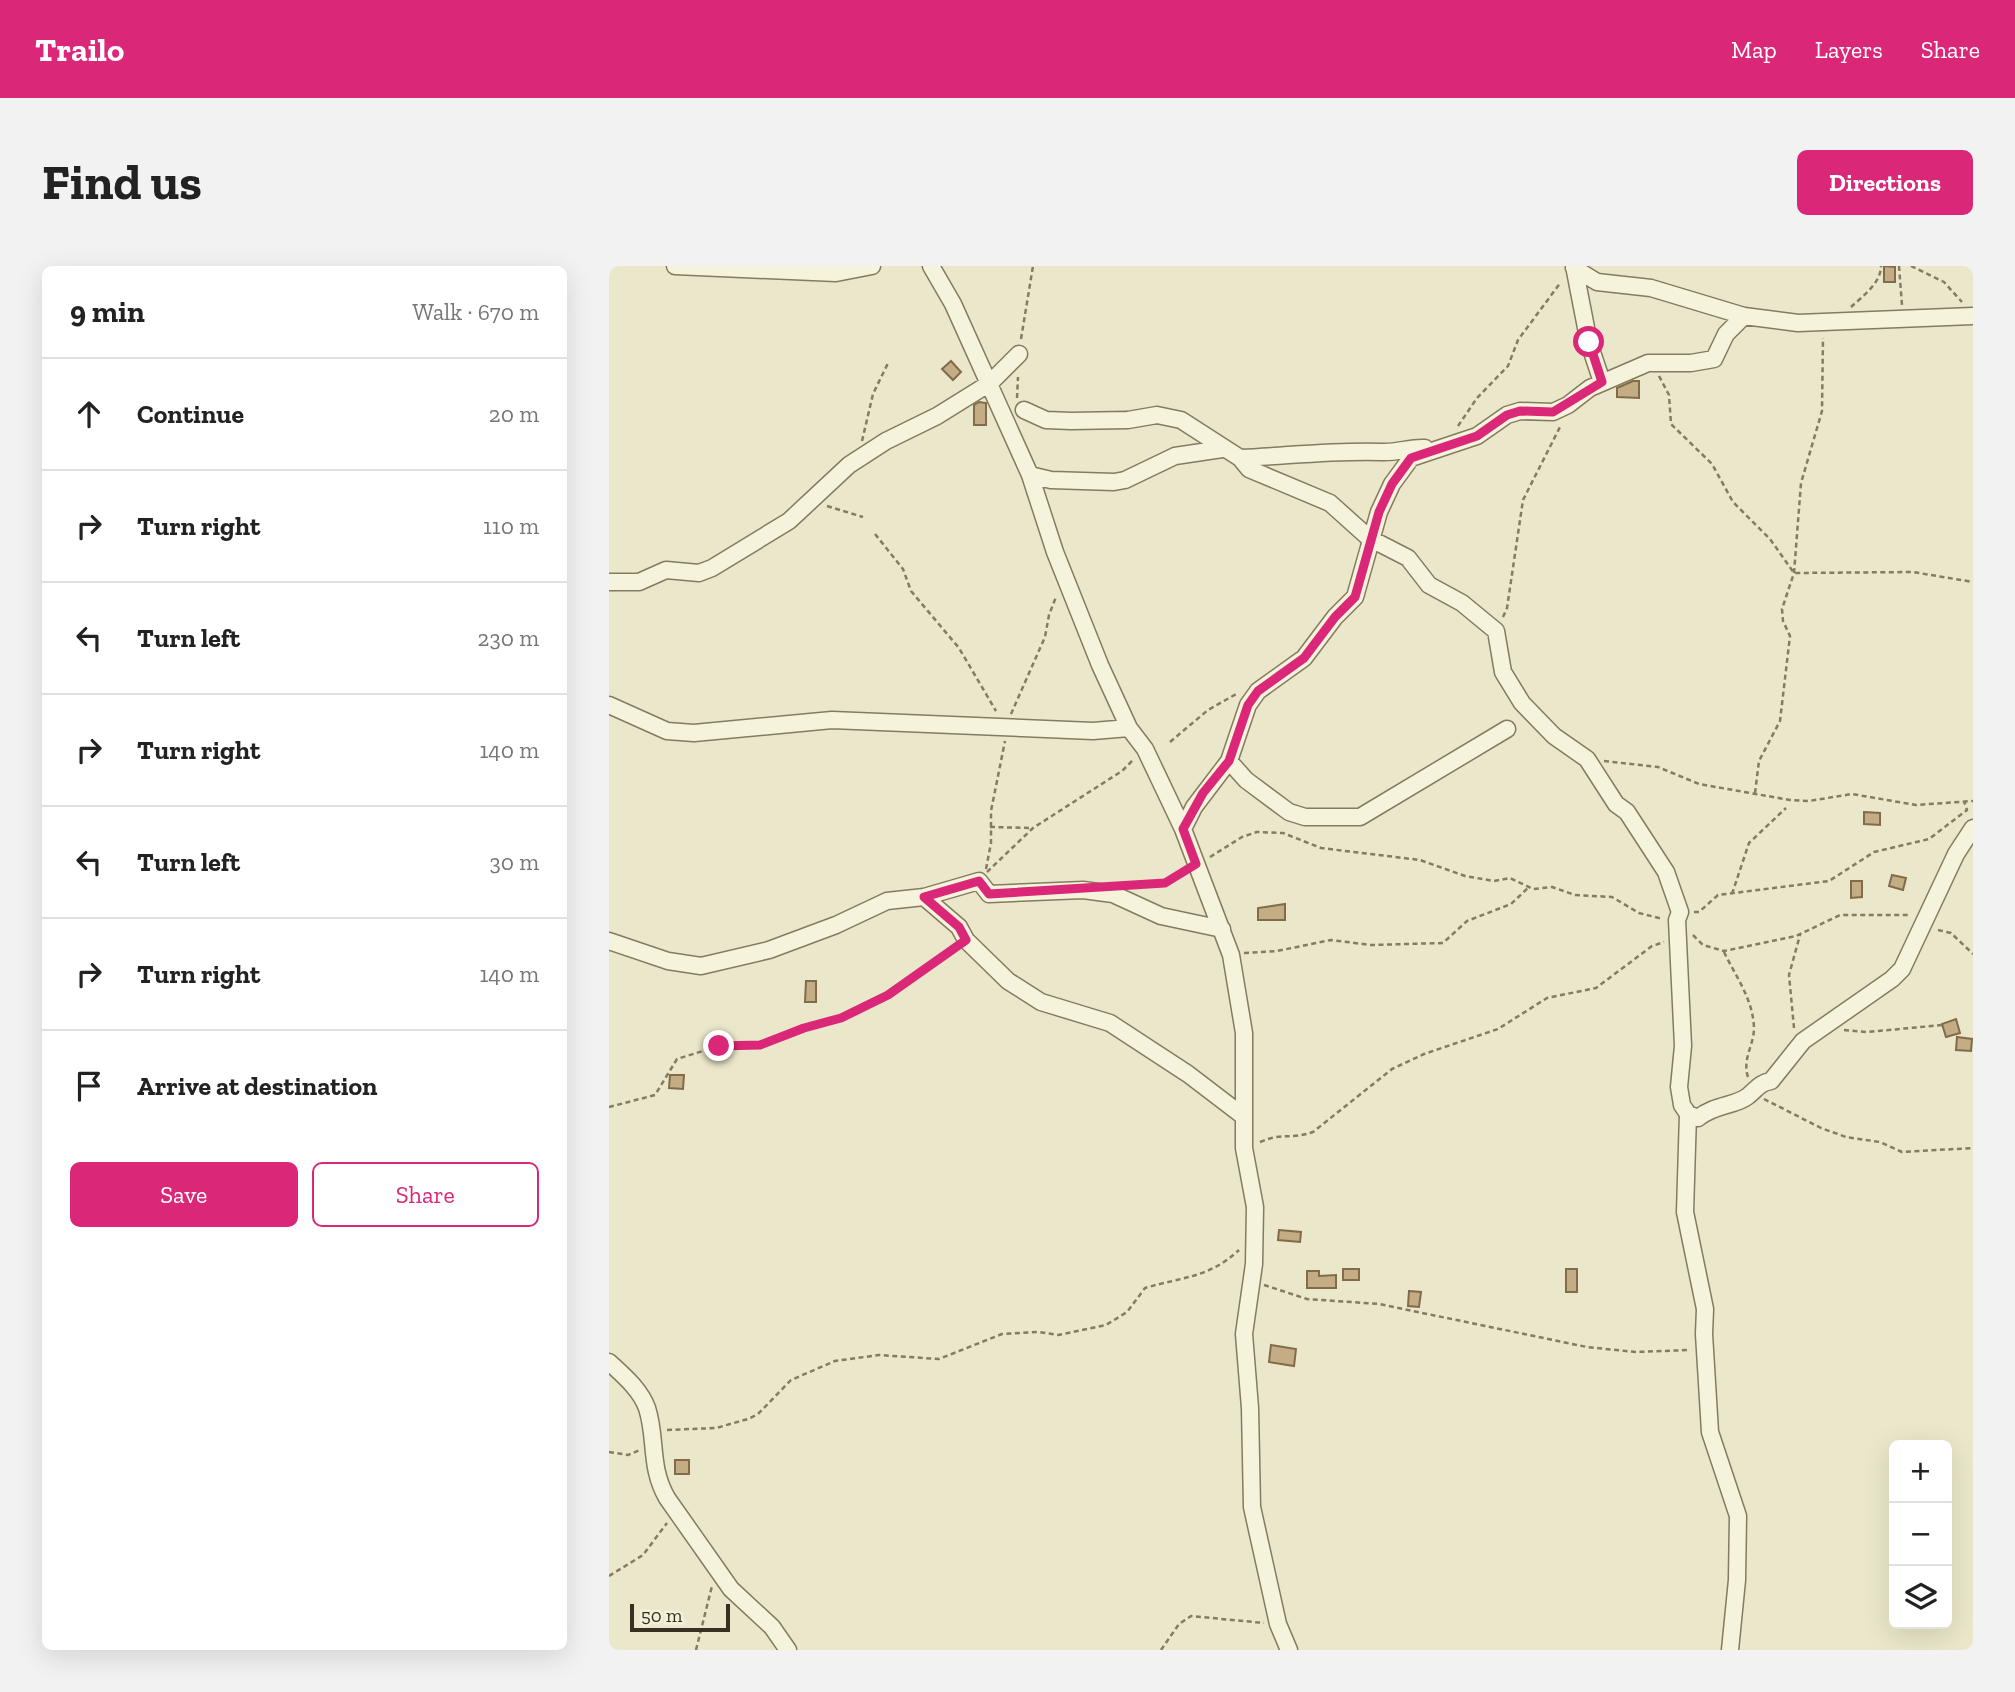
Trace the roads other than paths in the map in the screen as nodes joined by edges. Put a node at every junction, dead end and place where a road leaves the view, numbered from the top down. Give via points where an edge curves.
1 (675, 266) edge
2 (872, 266) edge
3 (931, 266) edge
4 (1571, 270) edge
5 (1744, 316) junction
6 (1973, 316) edge
7 (1019, 354) dead end
8 (1602, 382) junction
9 (990, 383) junction
10 (1024, 410) dead end
11 (1222, 449) junction
12 (1432, 449) junction
13 (1240, 458) junction
14 (1030, 475) junction
15 (1369, 538) junction
16 (609, 582) edge
17 (609, 705) edge
18 (1129, 728) junction
19 (1507, 729) dead end
20 (1229, 761) junction
21 (1973, 828) edge
22 (1183, 829) junction
23 (924, 897) junction
24 (1222, 929) junction
25 (609, 942) edge
26 (1688, 1114) junction
27 (1243, 1116) junction
28 (609, 1362) edge
29 (789, 1650) edge
30 (1289, 1650) edge
31 (1730, 1650) edge

1 - 2 street via 836,274
3 - 9 street
4 - 5 street via 1597,282 1651,288
4 - 8 street
5 - 6 street via 1832,324
5 - 8 street via 1726,334 1714,359 1648,363
7 - 9 street
8 - 12 street via 1553,412 1520,411 1477,436
9 - 14 street
9 - 16 street via 849,465 789,521 705,572 666,569 639,582
10 - 11 street via 1046,420 1071,421 1157,415 1181,420
11 - 13 street
11 - 14 street via 1175,456 1114,482
12 - 13 street
12 - 15 street via 1411,458 1401,470
13 - 15 street via 1249,469 1330,503
14 - 18 street via 1055,552
15 - 20 street via 1355,597 1304,658 1258,691 1248,705
15 - 26 street via 1408,558 1429,585 1462,603 1496,631 1503,672 1522,703 1554,736 1587,760 1649,842 1673,887 1683,1046 1679,1087
17 - 18 street via 667,731 694,733 832,720 1007,729
18 - 22 street via 1145,749
19 - 20 street via 1360,817 1305,817 1289,812
20 - 22 street via 1203,793
21 - 26 street via 1902,969 1803,1041 1771,1081 1762,1082 1747,1098 1717,1105 1697,1118
22 - 24 street
23 - 24 street via 979,881 989,894 1083,890 1114,894 1161,916
23 - 25 street via 887,901 769,950 701,966
23 - 27 street via 959,927 966,940 1008,981 1041,1002 1110,1023
24 - 27 street via 1244,1034
26 - 31 street via 1685,1213 1705,1309 1710,1432 1738,1516
27 - 30 street via 1255,1207 1244,1334 1252,1507 1277,1624
28 - 29 street via 629,1380 646,1406 659,1484 713,1566

